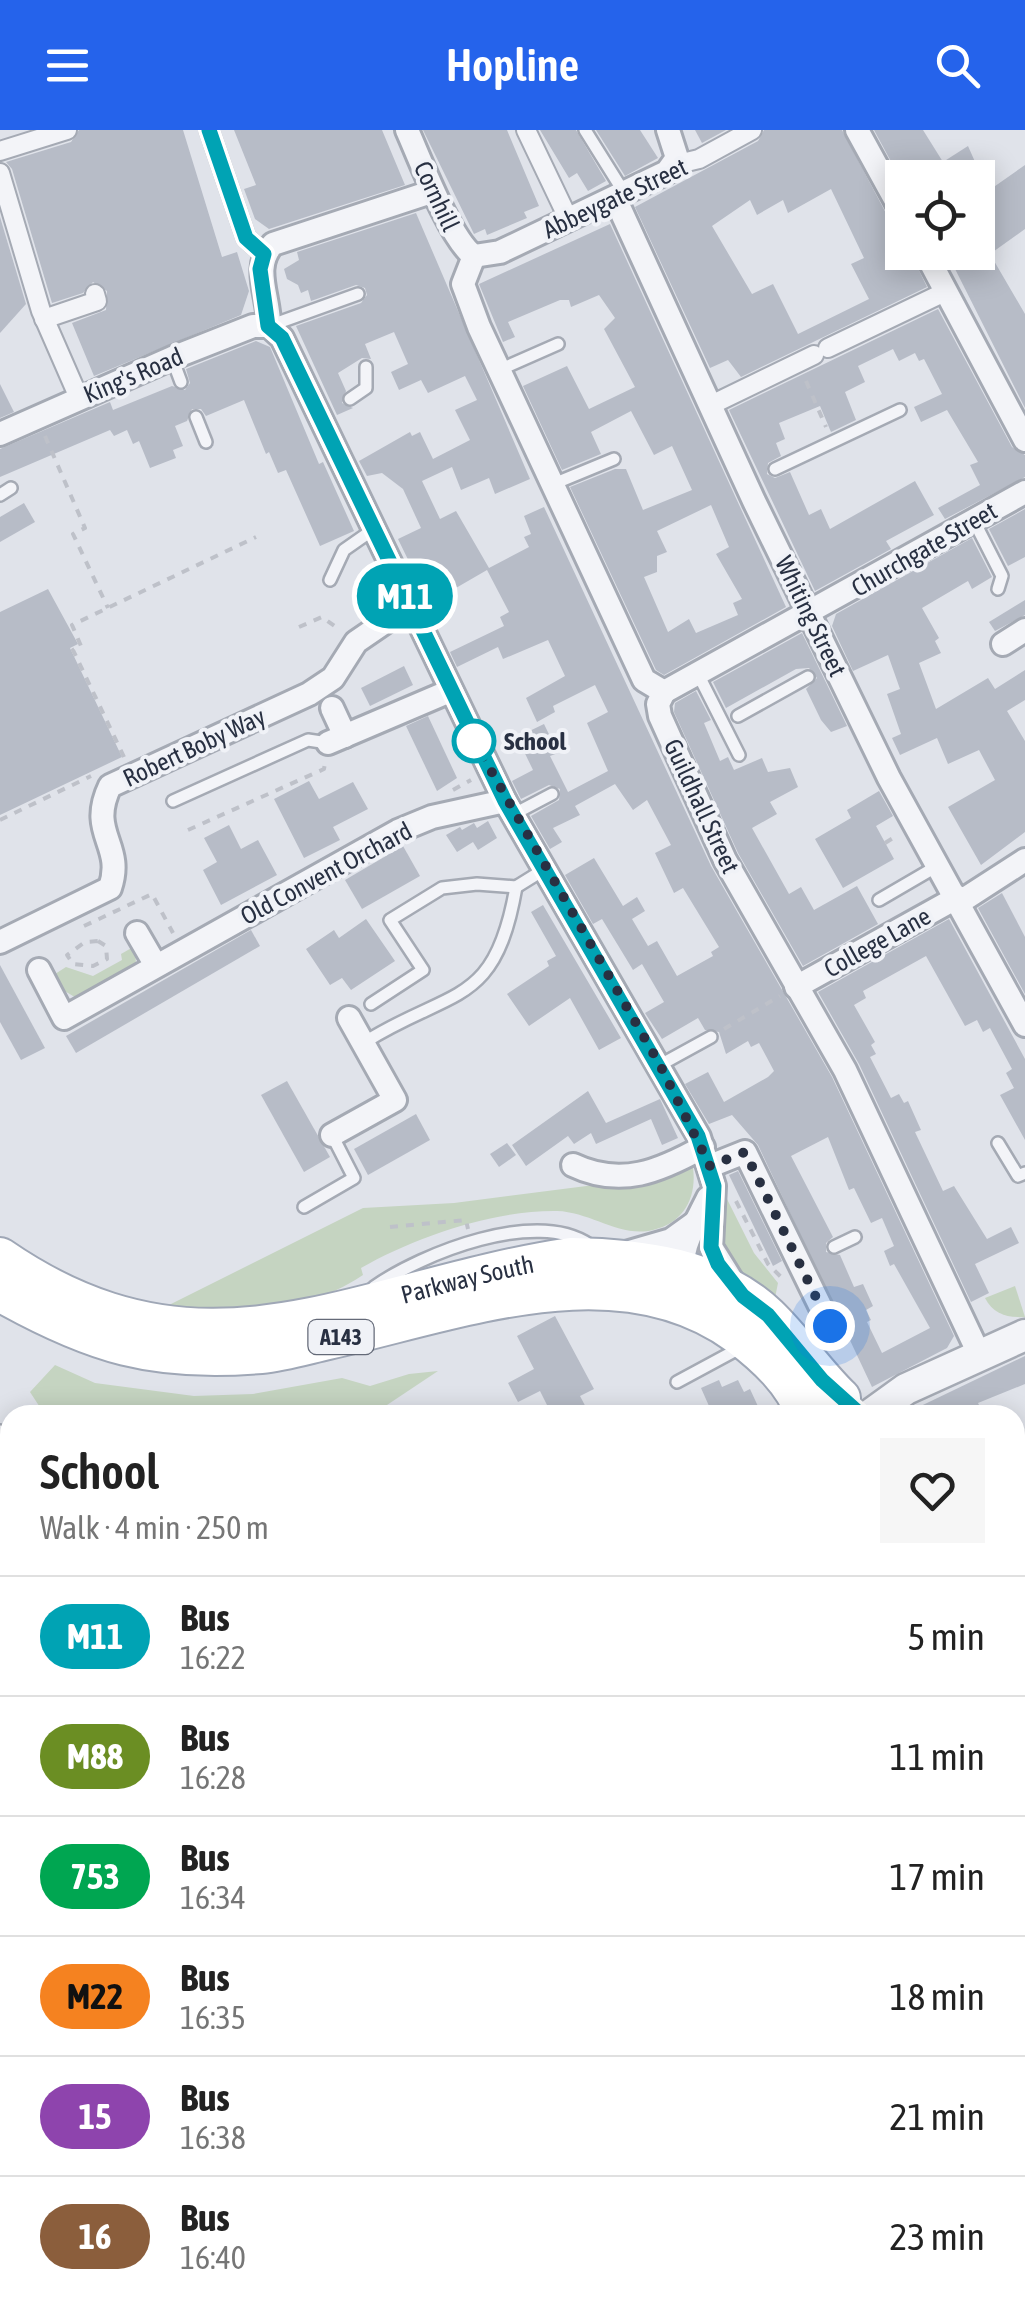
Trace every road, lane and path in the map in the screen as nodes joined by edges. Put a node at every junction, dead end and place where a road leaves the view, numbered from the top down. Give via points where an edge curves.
1 (67, 130) edge
2 (209, 130) edge
3 (407, 130) edge
4 (526, 130) edge
5 (585, 130) edge
6 (668, 130) edge
7 (752, 130) edge
8 (857, 130) edge
9 (0, 151) edge
10 (674, 165) junction
11 (0, 174) edge
12 (885, 181) edge
13 (431, 192) junction
14 (620, 196) junction
15 (568, 218) junction
16 (264, 254) junction
17 (474, 256) junction
18 (935, 270) edge
19 (946, 291) junction
20 (95, 294) dead end
21 (358, 294) dead end
22 (44, 319) junction
23 (268, 326) junction
24 (558, 344) dead end
25 (814, 355) junction
26 (172, 358) junction
27 (366, 367) dead end
28 (499, 370) junction
29 (181, 382) dead end
30 (79, 398) junction
31 (350, 399) dead end
32 (711, 405) junction
33 (900, 410) dead end
34 (196, 417) dead end
35 (37, 418) junction
36 (0, 434) edge
37 (1025, 440) edge
38 (206, 442) dead end
39 (833, 443) junction
40 (614, 459) dead end
41 (775, 469) dead end
42 (551, 485) junction
43 (1025, 492) edge
44 (974, 521) junction
45 (374, 529) junction
46 (256, 537) dead end
47 (330, 580) dead end
48 (998, 589) dead end
49 (410, 605) junction
50 (108, 608) junction
51 (810, 614) junction
52 (299, 628) dead end
53 (338, 630) dead end
54 (1025, 630) edge
55 (1003, 644) dead end
56 (698, 674) junction
57 (808, 676) dead end
58 (450, 691) junction
59 (664, 692) junction
60 (332, 708) dead end
61 (738, 716) dead end
62 (337, 740) junction
63 (740, 755) dead end
64 (124, 760) dead end
65 (106, 768) dead end
66 (552, 794) dead end
67 (173, 801) dead end
68 (509, 807) junction
69 (0, 820) edge
70 (188, 830) dead end
71 (1025, 860) edge
72 (939, 865) junction
73 (545, 869) junction
74 (516, 887) junction
75 (879, 900) dead end
76 (959, 900) junction
77 (136, 933) dead end
78 (68, 934) dead end
79 (0, 942) edge
80 (183, 951) junction
81 (100, 963) joint
82 (155, 964) junction
83 (39, 970) dead end
84 (796, 987) junction
85 (371, 1004) dead end
86 (1022, 1014) edge
87 (349, 1018) dead end
88 (711, 1037) joint
89 (365, 1042) junction
90 (660, 1065) junction
91 (332, 1135) joint
92 (998, 1144) dead end
93 (572, 1164) dead end
94 (1025, 1173) edge
95 (715, 1174) junction
96 (304, 1207) dead end
97 (698, 1221) junction
98 (390, 1227) dead end
99 (855, 1237) dead end
100 (471, 1244) junction
101 (834, 1247) dead end
102 (0, 1257) edge
103 (608, 1257) junction
104 (682, 1269) junction
105 (788, 1286) dead end
106 (0, 1292) edge
107 (743, 1296) junction
108 (322, 1314) junction
109 (1025, 1334) edge
110 (745, 1340) junction
111 (799, 1351) junction
112 (980, 1354) junction
113 (677, 1382) dead end
114 (829, 1405) edge
115 (836, 1405) edge
116 (855, 1405) edge

1 - 9 street
2 - 16 street via 246,238
3 - 13 street, Cornhill
4 - 15 street
5 - 14 lane
6 - 10 street
7 - 10 street, Abbeygate Street
8 - 12 street
10 - 14 street, Abbeygate Street
11 - 22 street
13 - 16 street via 273,244
13 - 17 street, Cornhill
14 - 15 street, Abbeygate Street
14 - 32 street, Whiting Street
15 - 17 street, Abbeygate Street via 500,252
16 - 23 street
17 - 28 street via 464,290
18 - 19 street
19 - 25 street
19 - 37 street
20 - 22 street via 97,301
21 - 23 lane
22 - 30 street
23 - 26 street, King's Road
23 - 45 street via 324,410
24 - 28 lane
25 - 32 street
25 - 39 path
26 - 29 lane
26 - 30 street, King's Road
27 - 31 lane via 366,388
28 - 42 street
30 - 35 street, King's Road
32 - 51 street, Whiting Street via 753,479
33 - 39 lane
34 - 38 lane
35 - 36 street, King's Road
35 - 50 path via 85,528 73,534
39 - 41 lane
40 - 42 lane
42 - 59 street via 644,680
43 - 44 street, Churchgate Street
44 - 48 lane via 1002,576
44 - 51 street, Churchgate Street
45 - 47 lane via 344,550
45 - 49 street
46 - 50 path
49 - 58 street
49 - 79 street, Robert Boby Way via 356,642 333,678 310,694 110,786 100,808 116,864 110,888
50 - 64 path via 72,624 81,646 73,650
51 - 56 street, Churchgate Street
51 - 72 street, Whiting Street via 829,666
52 - 53 path via 322,617
54 - 55 street
56 - 59 street, Churchgate Street
56 - 63 lane
57 - 61 lane
58 - 62 street
58 - 68 street
59 - 84 street, Guildhall Street via 660,716 685,775
60 - 62 street
62 - 67 lane via 308,740
62 - 70 path via 324,769
65 - 69 path
66 - 68 lane
68 - 73 street
68 - 80 street, Old Convent Orchard via 432,817 398,831
71 - 76 street, College Lane
72 - 75 lane
72 - 76 street, Whiting Street
73 - 74 lane
73 - 90 street
74 - 85 lane via 442,888 390,920 423,970
74 - 89 lane via 491,969 462,995
76 - 84 street, College Lane
76 - 86 street, Whiting Street
77 - 82 street
78 - 80 path via 152,894
80 - 82 street, Old Convent Orchard
81 - 81 path via 109,953 98,942 84,942 68,955 73,964
82 - 83 street, Old Convent Orchard via 64,1018
84 - 88 path
84 - 112 street, Guildhall Street via 845,1070
87 - 89 street
88 - 90 lane
89 - 91 street via 395,1100
90 - 95 street
91 - 96 lane via 354,1178
92 - 94 lane via 1018,1176
93 - 95 street via 590,1173
95 - 97 street
95 - 105 path
95 - 107 street via 711,1247
95 - 111 street via 745,1152 805,1261 830,1326
97 - 103 street via 671,1240
97 - 104 street
98 - 100 path via 466,1220
99 - 101 lane
100 - 103 lane via 529,1229 556,1231 574,1234
100 - 108 lane via 400,1268
102 - 108 main road, Parkway South / A143 via 96,1311 147,1324 217,1329
103 - 104 main road, Parkway South / A143
103 - 108 main road, Parkway South / A143 via 532,1262
104 - 107 main road, Parkway South / A143
104 - 110 street via 692,1293 728,1312
106 - 110 main road, Parkway South / A143 via 66,1329 129,1349 188,1355 264,1354 542,1293 611,1288 689,1306
107 - 111 main road, Parkway South / A143
109 - 112 street
110 - 113 lane
110 - 114 main road, Parkway South / A143 via 793,1387
111 - 115 main road, Parkway South / A143
112 - 116 street

